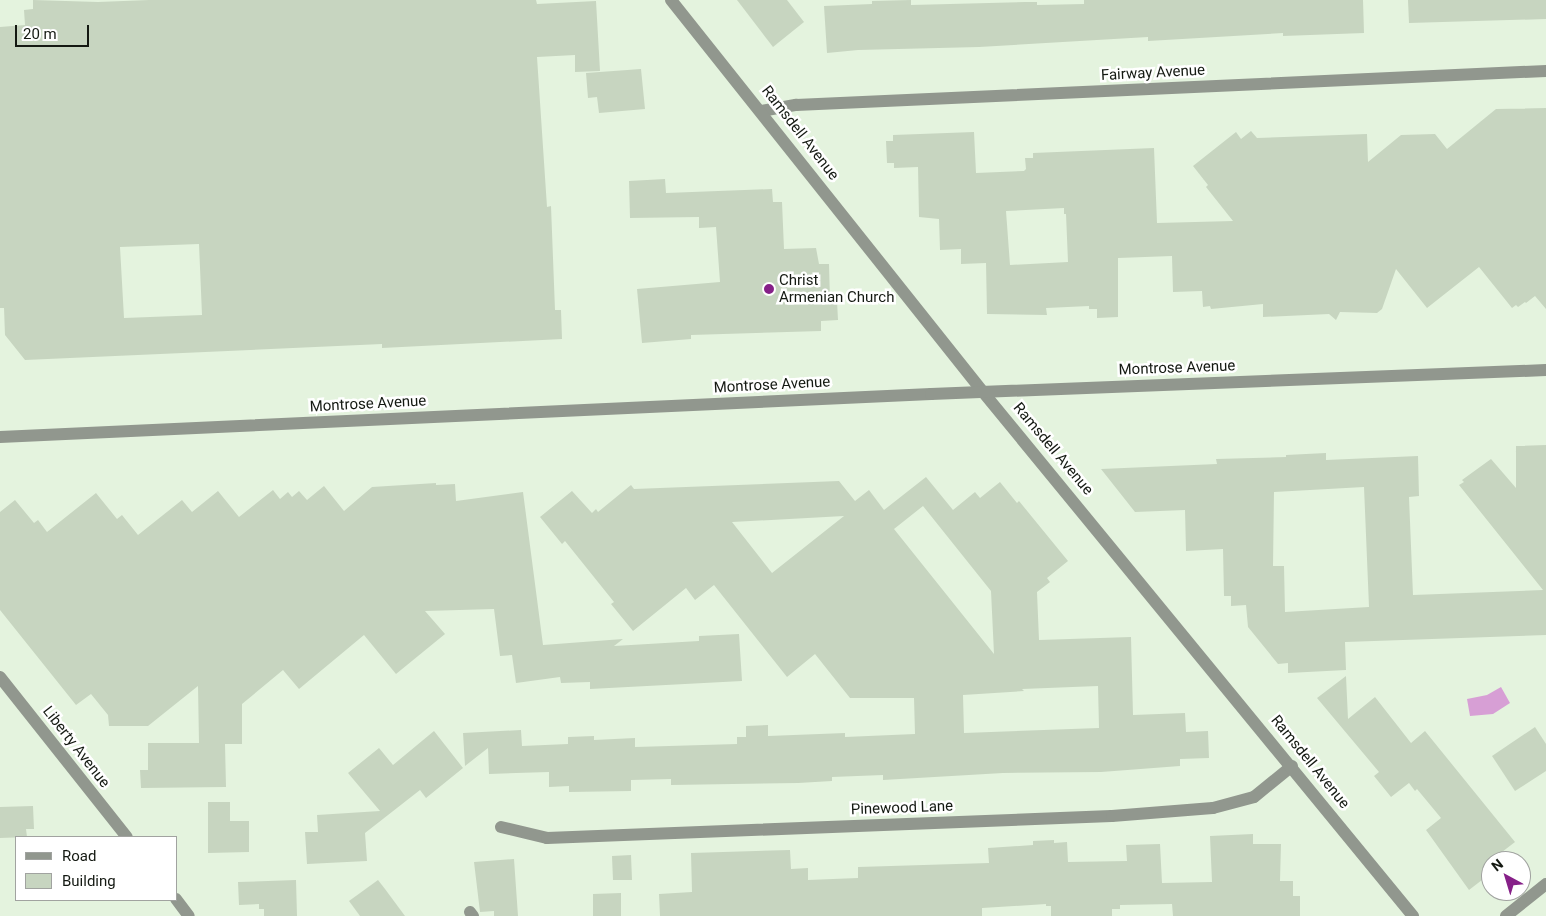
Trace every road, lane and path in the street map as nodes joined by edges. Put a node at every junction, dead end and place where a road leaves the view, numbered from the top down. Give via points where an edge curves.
1 (671, 0) edge
2 (1546, 72) edge
3 (762, 111) junction
4 (1546, 370) edge
5 (983, 392) junction
6 (0, 437) edge
7 (0, 677) edge
8 (1292, 766) junction
9 (501, 827) dead end
10 (126, 836) edge
11 (1546, 884) edge
12 (178, 901) edge
13 (190, 916) edge
14 (1413, 916) edge
15 (1506, 916) edge

1 - 3 street, Ramsdell Avenue
2 - 3 street, Fairway Avenue via 796,105
3 - 5 street, Ramsdell Avenue
4 - 5 street, Montrose Avenue
5 - 6 street, Montrose Avenue
5 - 8 street, Ramsdell Avenue
7 - 10 street, Liberty Avenue
8 - 9 street, Pinewood Lane via 1254,797 1214,808 1140,814 547,838
8 - 14 street, Ramsdell Avenue
11 - 15 street
12 - 13 street

